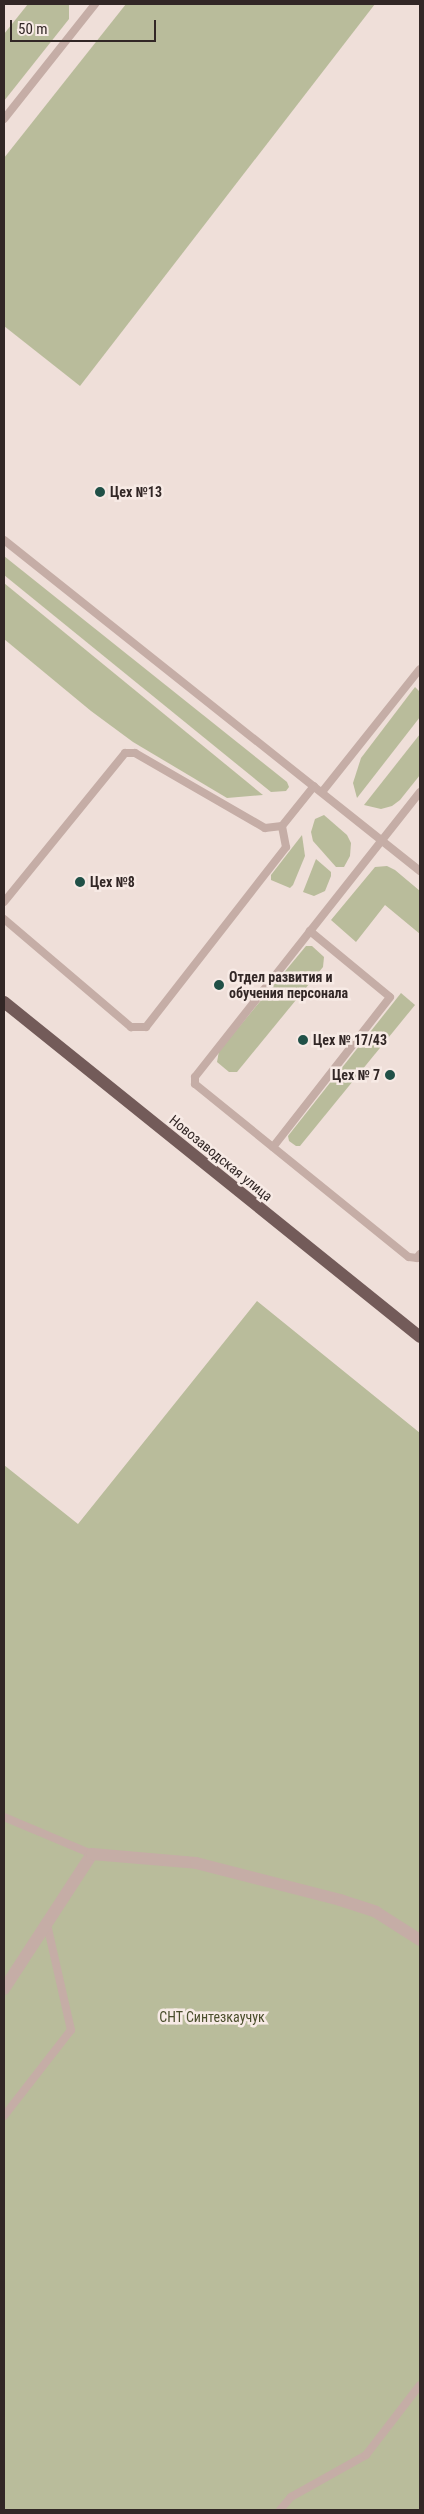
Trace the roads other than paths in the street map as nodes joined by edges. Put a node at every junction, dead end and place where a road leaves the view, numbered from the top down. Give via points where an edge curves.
1 (95, 4) edge
2 (4, 119) edge
3 (4, 540) edge
4 (420, 669) edge
5 (314, 786) junction
6 (322, 792) junction
7 (420, 792) edge
8 (282, 826) junction
9 (383, 840) junction
10 (420, 871) edge
11 (4, 902) edge
12 (4, 920) edge
13 (310, 931) junction
14 (4, 1002) edge
15 (273, 1147) junction
16 (420, 1254) edge
17 (420, 1337) edge
18 (4, 1817) edge
19 (92, 1854) junction
20 (47, 1924) junction
21 (420, 1940) edge
22 (4, 1990) edge
23 (4, 2116) edge
24 (420, 2385) edge
25 (280, 2510) edge

1 - 2 lane
3 - 5 lane
4 - 6 lane
5 - 6 lane
5 - 8 lane
6 - 9 lane
7 - 9 lane
8 - 11 lane via 264,828 135,753 125,753
8 - 12 lane via 286,847 146,1027 131,1027
9 - 10 lane
9 - 13 lane
13 - 15 lane via 195,1077 195,1084
13 - 15 lane via 390,997
14 - 17 main road, Новозаводская улица
15 - 16 lane via 409,1257 417,1258
18 - 19 lane
19 - 20 street
19 - 21 street via 196,1863 340,1900 376,1912
20 - 22 street
20 - 23 lane via 72,2030
24 - 25 lane via 366,2456 291,2496

